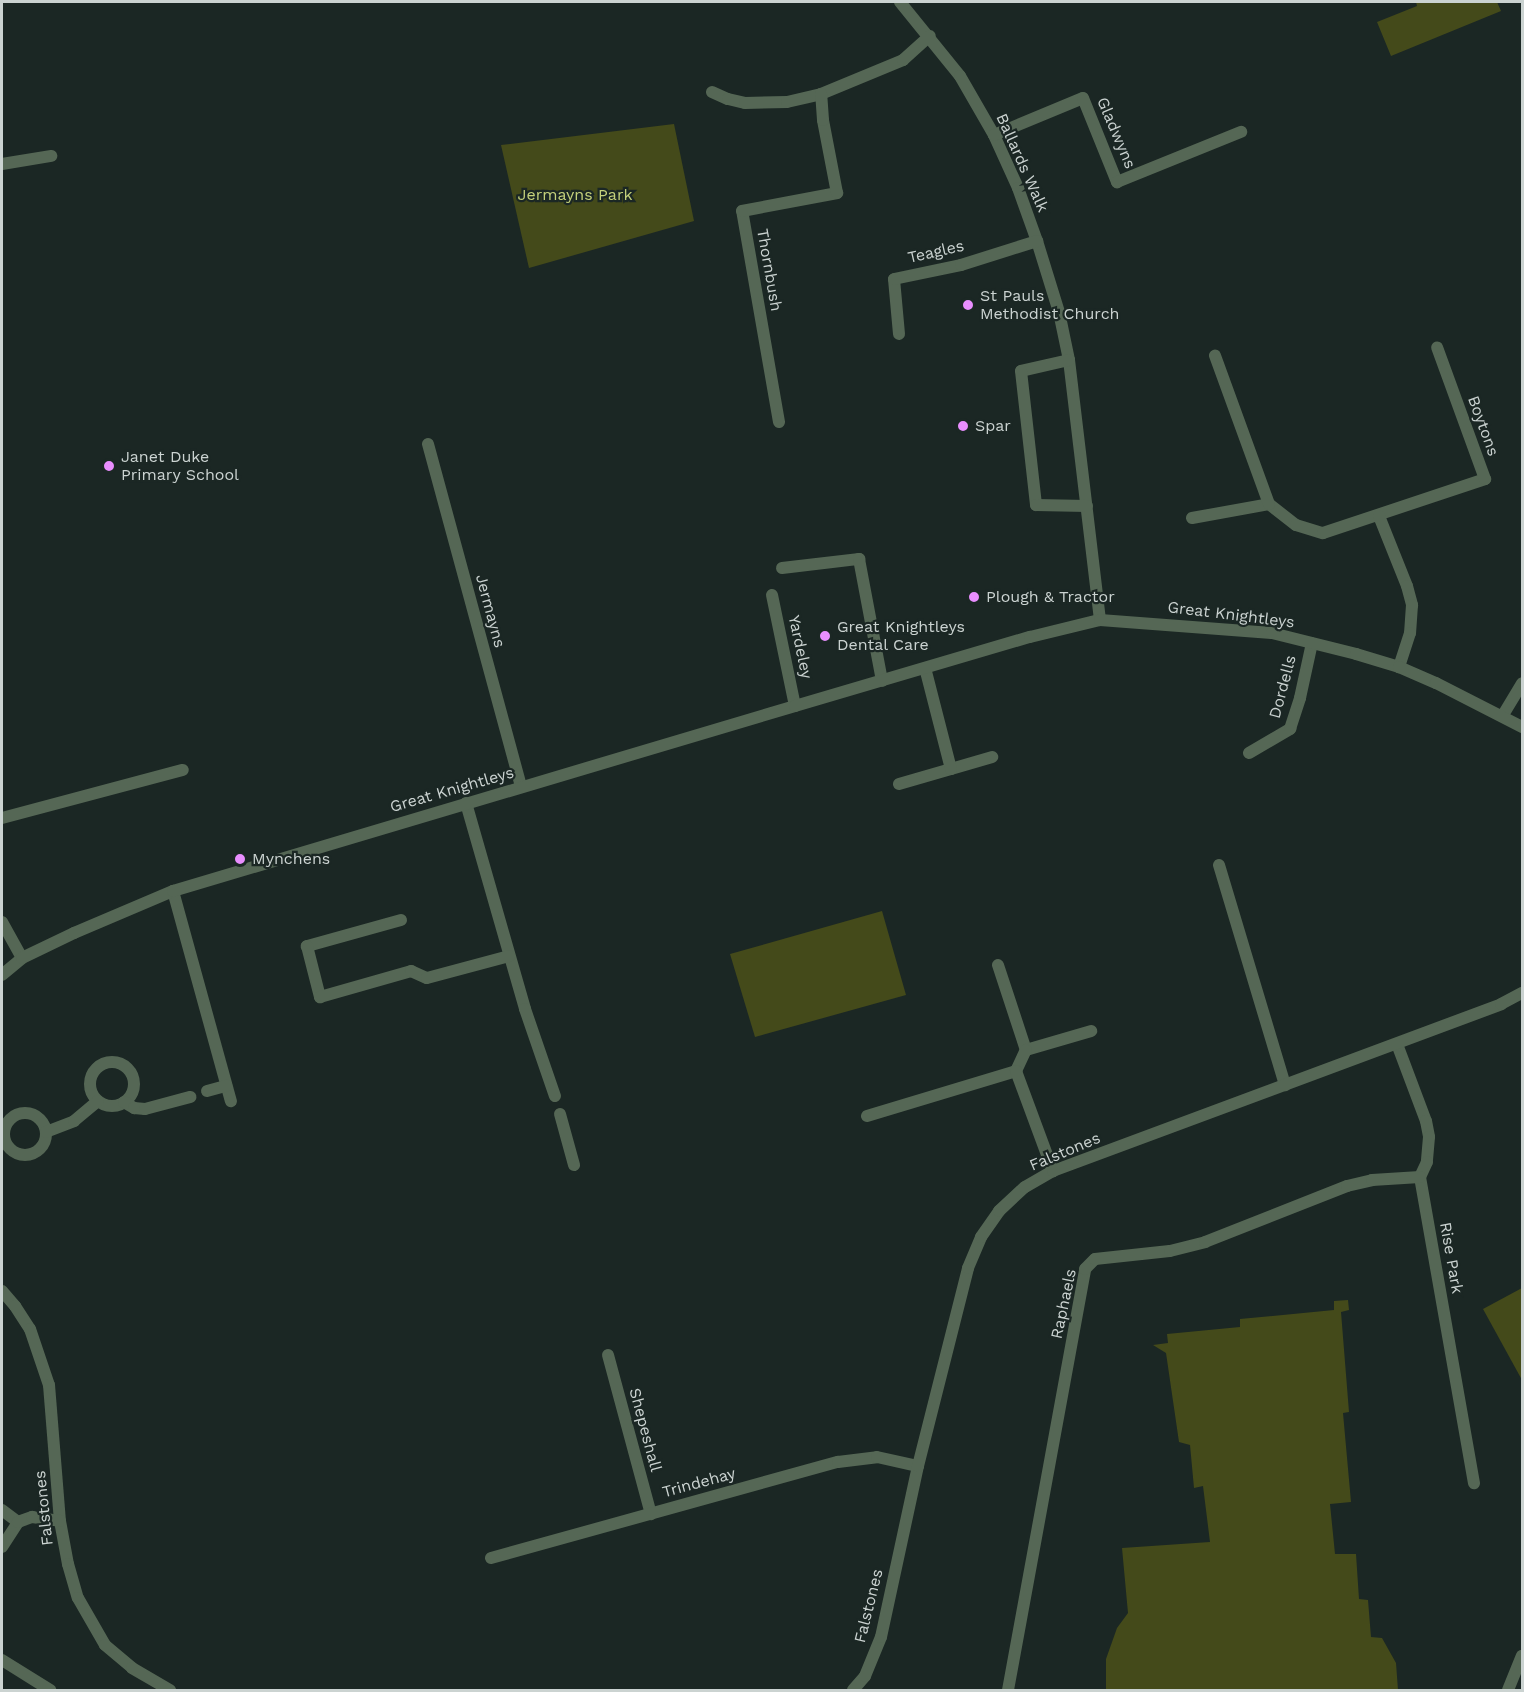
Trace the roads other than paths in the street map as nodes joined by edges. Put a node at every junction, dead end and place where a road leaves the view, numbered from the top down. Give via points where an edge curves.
1 (900, 2) edge
2 (930, 36) junction
3 (712, 92) dead end
4 (821, 94) junction
5 (1241, 132) dead end
6 (994, 135) junction
7 (51, 156) dead end
8 (2, 164) edge
9 (1037, 241) junction
10 (899, 334) dead end
11 (1437, 347) dead end
12 (1215, 356) dead end
13 (1069, 360) junction
14 (779, 422) dead end
15 (428, 444) dead end
16 (1269, 504) junction
17 (1087, 506) junction
18 (1378, 516) junction
19 (1192, 518) dead end
20 (782, 568) dead end
21 (772, 595) dead end
22 (1100, 620) junction
23 (1312, 643) junction
24 (1399, 667) junction
25 (925, 668) junction
26 (882, 681) junction
27 (1522, 682) edge
28 (795, 706) junction
29 (1503, 715) junction
30 (1522, 727) edge
31 (1249, 753) dead end
32 (992, 757) dead end
33 (951, 769) junction
34 (183, 770) dead end
35 (899, 784) dead end
36 (521, 787) junction
37 (466, 803) junction
38 (2, 818) edge
39 (1219, 866) dead end
40 (173, 891) junction
41 (401, 920) dead end
42 (2, 922) edge
43 (509, 956) junction
44 (22, 958) junction
45 (998, 965) dead end
46 (2, 975) edge
47 (1522, 993) edge
48 (1091, 1031) dead end
49 (1396, 1044) junction
50 (1026, 1050) junction
51 (1016, 1071) junction
52 (1285, 1085) junction
53 (226, 1086) junction
54 (207, 1091) dead end
55 (555, 1096) dead end
56 (190, 1097) dead end
57 (98, 1101) junction
58 (231, 1101) dead end
59 (124, 1102) junction
60 (560, 1114) dead end
61 (867, 1116) dead end
62 (46, 1132) dead end
63 (574, 1165) dead end
64 (1053, 1171) junction
65 (1420, 1177) junction
66 (2, 1291) edge
67 (608, 1355) dead end
68 (918, 1466) junction
69 (1474, 1483) dead end
70 (2, 1510) edge
71 (651, 1514) junction
72 (60, 1521) junction
73 (18, 1522) junction
74 (2, 1547) edge
75 (490, 1558) dead end
76 (1522, 1656) edge
77 (2, 1660) edge
78 (50, 1690) edge
79 (171, 1690) edge
80 (854, 1690) edge
81 (1008, 1690) edge
82 (1508, 1690) edge

1 - 2 street, Ballards Walk
2 - 4 street via 903,60
2 - 6 street, Ballards Walk via 960,76
3 - 4 street via 745,103 787,102
4 - 14 street, Thornbush via 837,193 742,211
5 - 6 street, Gladwyns via 1117,182 1083,98
6 - 9 street, Ballards Walk
7 - 8 street
9 - 10 street, Teagles via 961,265 894,279
9 - 13 street, Ballards Walk
11 - 18 street, Boytons via 1485,479
12 - 16 street
13 - 17 street, Ballards Walk
13 - 17 street via 1021,371 1036,505
15 - 36 street, Jermayns
16 - 18 street, Boytons via 1296,525 1323,532
16 - 19 street
17 - 22 street, Ballards Walk
18 - 24 street via 1412,605 1410,633
20 - 26 street via 859,559
21 - 28 street, Yardeley
22 - 23 street, Great Knightleys via 1228,628
22 - 25 street, Great Knightleys
23 - 24 street, Great Knightleys
23 - 31 street, Dordells via 1290,729
24 - 29 street, Great Knightleys
25 - 26 street, Great Knightleys
25 - 33 street
26 - 28 street, Great Knightleys
27 - 29 street
28 - 36 street, Great Knightleys
29 - 30 street, Great Knightleys
32 - 33 street
33 - 35 street
34 - 38 street
36 - 37 street, Great Knightleys
37 - 40 street, Great Knightleys
37 - 43 street
39 - 52 street
40 - 44 street, Great Knightleys via 102,919
40 - 53 street
41 - 43 street via 307,946 320,997 411,971 427,978
42 - 44 street
43 - 55 street
44 - 46 street, Great Knightleys
45 - 50 street
47 - 49 street, Falstones
48 - 50 street
49 - 52 street, Falstones
49 - 65 street, Rise Park via 1429,1137 1427,1162
50 - 51 street
51 - 61 street
51 - 64 street
52 - 64 street, Falstones
53 - 54 street
53 - 58 street
56 - 59 street via 145,1109
57 - 59 street via 111,1106
57 - 59 street via 90,1090 91,1076 101,1065 116,1062 132,1076 132,1091
57 - 62 street via 74,1121
60 - 63 street
64 - 68 street, Falstones via 1025,1187 999,1211 981,1237 968,1268
65 - 69 street, Rise Park
65 - 81 street, Raphaels via 1347,1186 1205,1242 1170,1251 1095,1259 1085,1269
66 - 72 street, Falstones via 30,1329 49,1385
67 - 71 street, Shepeshall
68 - 71 street, Trindehay via 859,1457
68 - 80 street, Falstones via 881,1637 865,1676
70 - 73 street
71 - 75 street, Trindehay
72 - 73 street via 32,1517
72 - 79 street, Falstones via 78,1598 105,1645 132,1668
73 - 74 street
76 - 82 street
77 - 78 street

